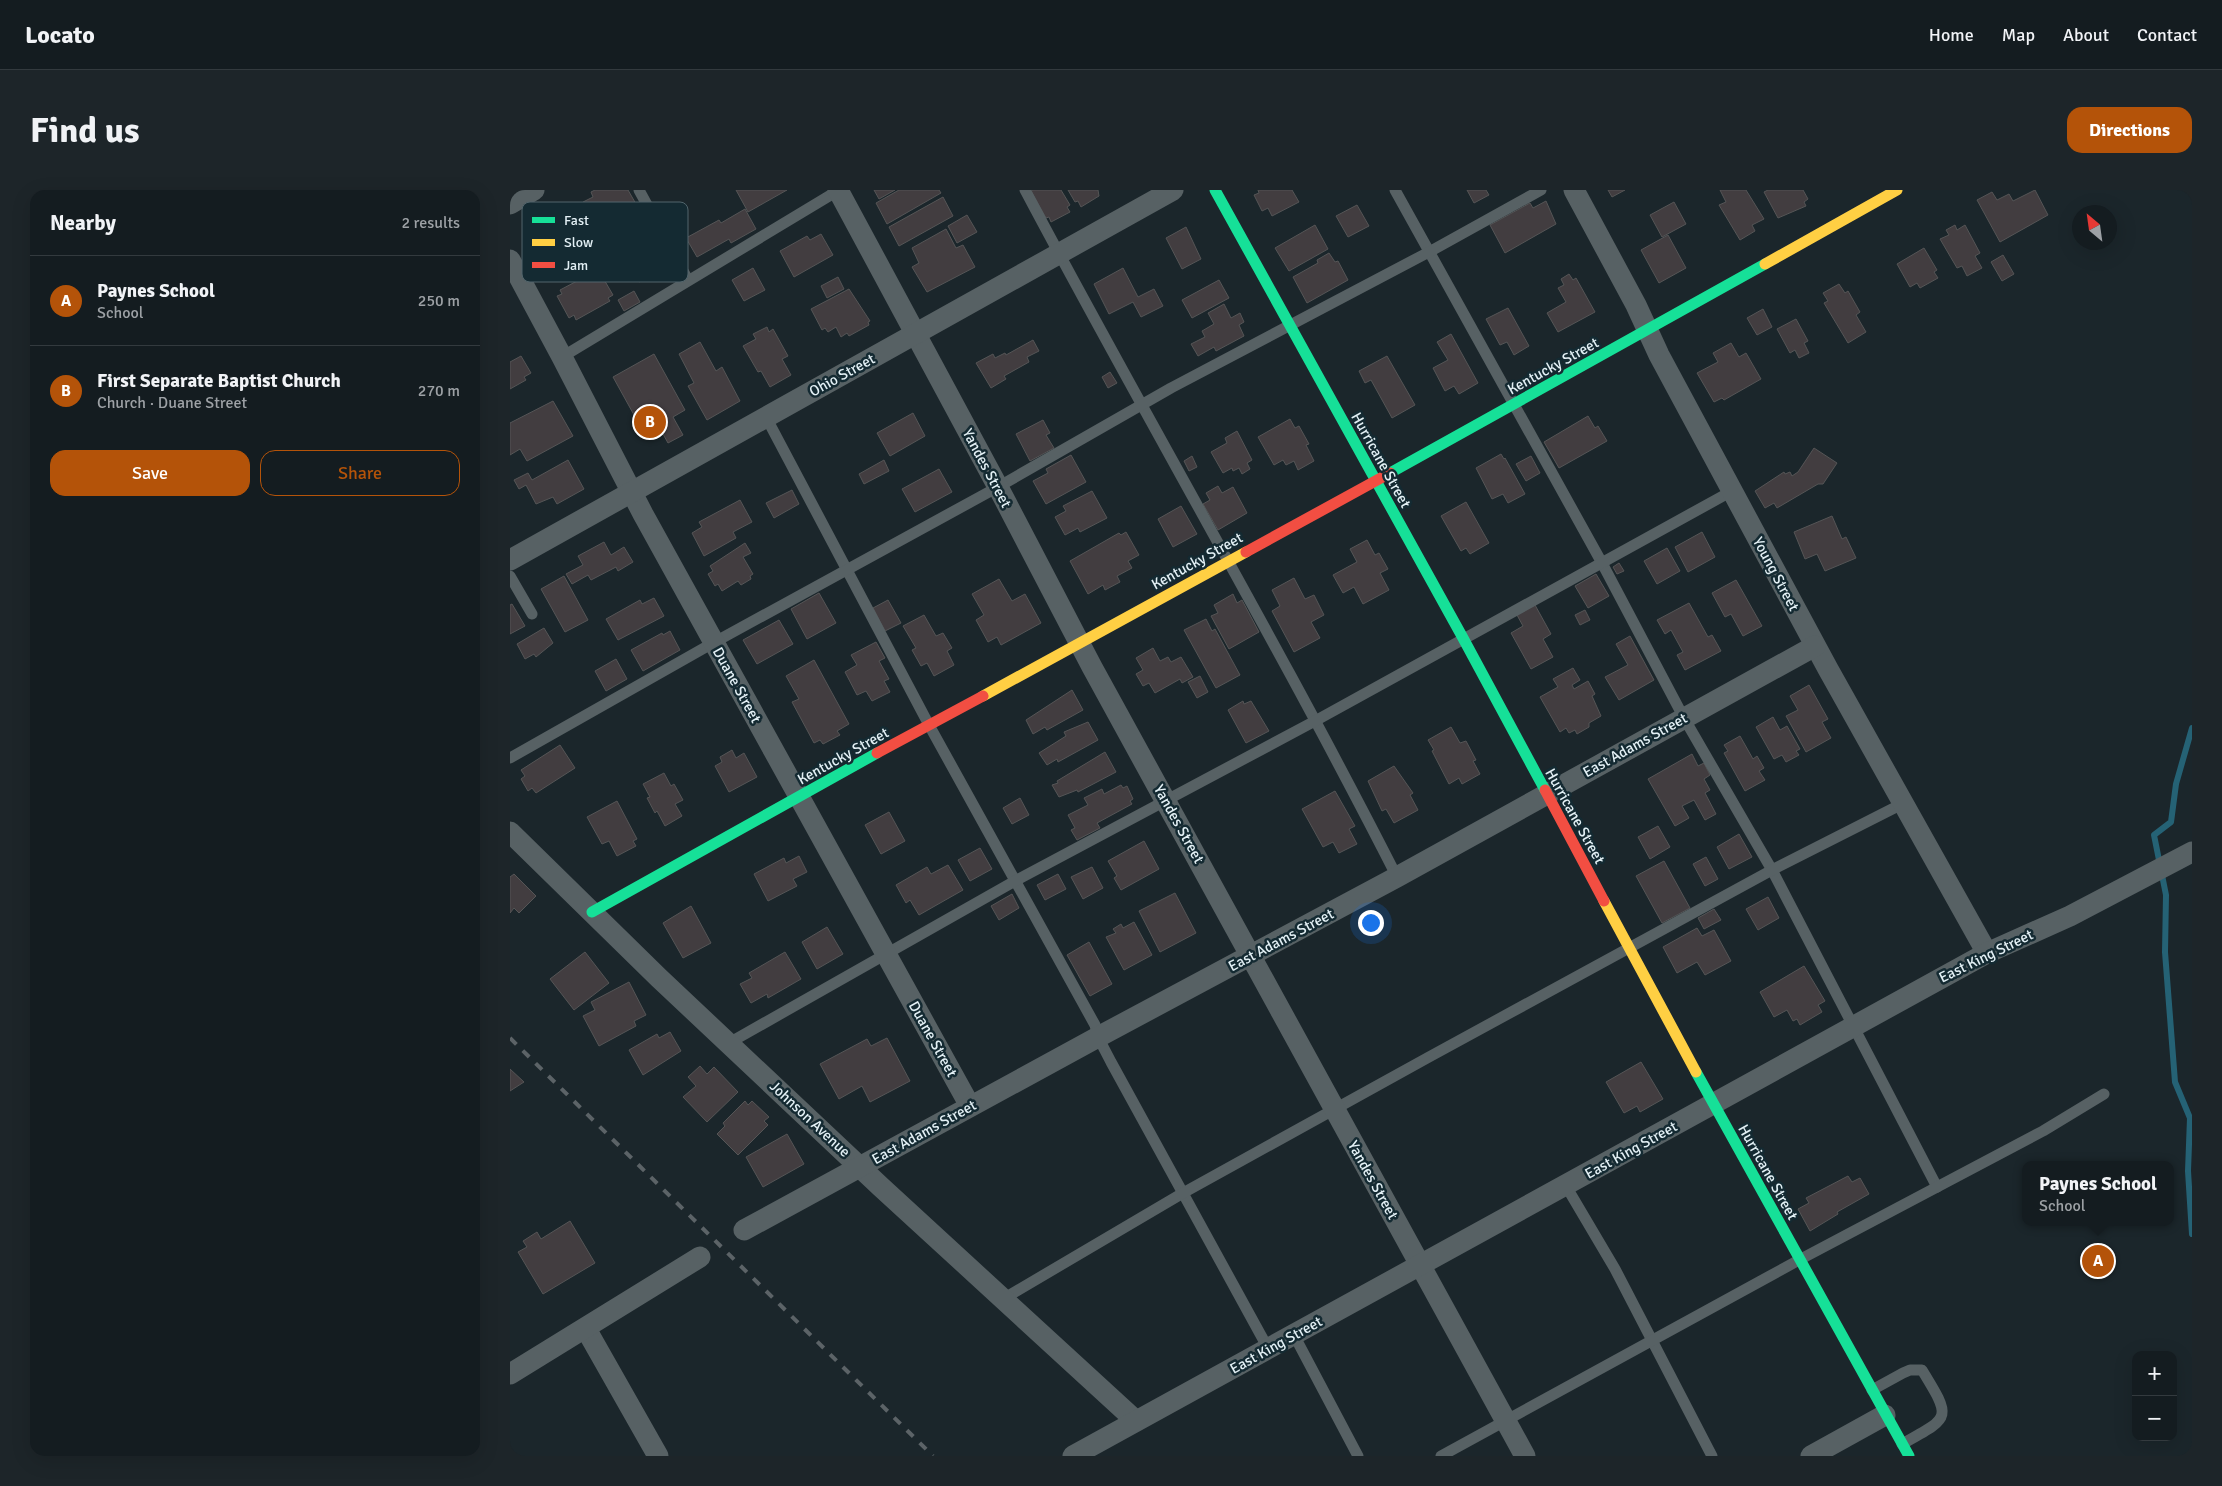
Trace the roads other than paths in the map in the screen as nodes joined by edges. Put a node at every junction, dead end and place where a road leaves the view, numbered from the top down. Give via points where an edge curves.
1 (534, 190) edge
2 (639, 190) edge
3 (839, 190) edge
4 (1025, 190) edge
5 (1173, 190) edge
6 (1215, 190) edge
7 (1395, 190) edge
8 (1541, 190) edge
9 (1574, 190) edge
10 (1897, 190) edge
11 (646, 202) edge
12 (510, 204) edge
13 (1429, 252) junction
14 (1060, 255) junction
15 (510, 260) edge
16 (688, 280) edge
17 (685, 282) edge
18 (1290, 326) junction
19 (1647, 330) junction
20 (916, 335) junction
21 (562, 357) junction
22 (1141, 405) junction
23 (1514, 405) junction
24 (766, 417) junction
25 (1376, 481) junction
26 (998, 487) junction
27 (1732, 491) junction
28 (631, 492) junction
29 (510, 560) edge
30 (1228, 561) junction
31 (1602, 563) junction
32 (847, 568) junction
33 (510, 576) edge
34 (532, 614) dead end
35 (1463, 638) junction
36 (713, 643) junction
37 (1079, 644) junction
38 (1815, 646) junction
39 (1684, 718) junction
40 (1315, 721) junction
41 (929, 725) junction
42 (510, 758) edge
43 (1546, 795) junction
44 (798, 797) junction
45 (1167, 801) junction
46 (1902, 804) junction
47 (510, 832) edge
48 (2192, 852) edge
49 (1772, 870) junction
50 (1397, 877) junction
51 (1015, 882) junction
52 (592, 912) junction
53 (1631, 948) junction
54 (1987, 953) junction
55 (885, 954) junction
56 (1251, 956) junction
57 (1854, 1025) junction
58 (1098, 1037) junction
59 (729, 1043) junction
60 (2104, 1094) dead end
61 (1714, 1105) junction
62 (970, 1106) junction
63 (1335, 1110) junction
64 (861, 1166) junction
65 (1566, 1186) junction
66 (1938, 1187) junction
67 (1183, 1193) junction
68 (744, 1230) dead end
69 (700, 1257) dead end
70 (1799, 1260) junction
71 (1420, 1265) junction
72 (1003, 1299) junction
73 (586, 1329) junction
74 (1294, 1335) junction
75 (1652, 1342) junction
76 (1269, 1350) junction
77 (510, 1374) edge
78 (1872, 1390) junction
79 (1885, 1415) junction
80 (1504, 1420) junction
81 (1136, 1421) junction
82 (1902, 1444) junction
83 (658, 1456) edge
84 (1073, 1456) edge
85 (1358, 1456) edge
86 (1441, 1456) edge
87 (1525, 1456) edge
88 (1712, 1456) edge
89 (1811, 1456) edge
90 (1909, 1456) edge

1 - 12 street
2 - 11 lane
3 - 16 lane
3 - 20 street, Yandes Street
4 - 14 lane
5 - 14 street, Ohio Street
6 - 18 street, Hurricane Street
7 - 13 lane
8 - 13 lane
9 - 19 street, Young Street
10 - 19 street, Kentucky Street
13 - 18 lane
13 - 23 lane
14 - 20 street, Ohio Street
14 - 22 lane
15 - 21 street, Duane Street
17 - 21 lane
18 - 22 lane
18 - 25 street, Hurricane Street
19 - 23 street, Kentucky Street
19 - 27 street, Young Street
20 - 24 street, Ohio Street
20 - 26 street, Yandes Street
21 - 28 street, Duane Street
22 - 26 lane
22 - 30 lane
23 - 25 street, Kentucky Street
23 - 31 lane
24 - 28 street, Ohio Street
24 - 32 lane
25 - 30 street, Kentucky Street
25 - 35 street, Hurricane Street
26 - 32 lane
26 - 37 street, Yandes Street
27 - 31 lane
27 - 38 street, Young Street
28 - 29 street, Ohio Street
28 - 36 street, Duane Street
30 - 37 street, Kentucky Street
30 - 40 lane
31 - 35 lane
31 - 39 lane
32 - 36 lane
32 - 41 lane
33 - 34 lane
35 - 40 lane
35 - 43 street, Hurricane Street
36 - 42 lane
36 - 44 street, Duane Street
37 - 41 street, Kentucky Street
37 - 45 street, Yandes Street
38 - 39 street, East Adams Street
38 - 46 street, Young Street
39 - 43 street, East Adams Street
39 - 49 lane
40 - 45 lane
40 - 50 lane
41 - 44 street, Kentucky Street
41 - 51 lane
43 - 50 street, East Adams Street
43 - 53 street, Hurricane Street
44 - 52 street, Kentucky Street
44 - 55 street, Duane Street
45 - 51 lane
45 - 56 street, Yandes Street
46 - 49 lane
46 - 54 street, Young Street
47 - 52 street, Johnson Avenue
48 - 54 street, East King Street via 2070,916
49 - 53 lane
49 - 57 lane
50 - 56 street, East Adams Street
51 - 55 lane
51 - 58 lane via 1095,1025
52 - 59 street, Johnson Avenue
53 - 61 street, Hurricane Street
53 - 63 lane
54 - 57 street, East King Street
55 - 59 lane
55 - 62 street, Duane Street
56 - 58 street, East Adams Street
56 - 63 street, Yandes Street
57 - 61 street, East King Street
57 - 66 lane
58 - 62 street, East Adams Street
58 - 67 lane
59 - 64 street, Johnson Avenue
60 - 66 lane via 2044,1131
61 - 65 street, East King Street
61 - 70 street, Hurricane Street
62 - 64 street, East Adams Street
63 - 67 lane
63 - 71 street, Yandes Street
64 - 68 street, East Adams Street
64 - 72 street, Johnson Avenue
65 - 71 street, East King Street
65 - 75 lane via 1615,1269
66 - 70 lane
67 - 72 lane
67 - 76 lane
69 - 73 street
70 - 75 lane
70 - 78 street, Hurricane Street
71 - 74 street, East King Street
71 - 80 street, Yandes Street
72 - 81 street, Johnson Avenue
73 - 77 street
73 - 83 street
74 - 76 street, East King Street
74 - 85 lane
75 - 80 lane
75 - 88 lane
76 - 81 street, East King Street
78 - 79 street, Hurricane Street
78 - 82 lane via 1910,1370 1922,1370 1926,1375 1944,1414 1931,1428
79 - 82 street, Hurricane Street
79 - 89 street
80 - 86 lane
80 - 87 street, Yandes Street
81 - 84 street, East King Street
82 - 90 street, Hurricane Street

